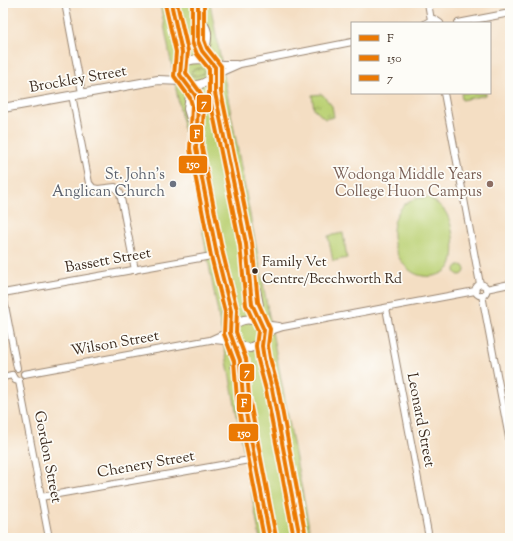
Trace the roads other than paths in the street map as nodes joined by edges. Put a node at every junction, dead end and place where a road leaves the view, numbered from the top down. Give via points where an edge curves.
1 (65, 3) edge
2 (171, 3) edge
3 (198, 3) edge
4 (428, 3) edge
5 (510, 13) edge
6 (429, 21) edge
7 (439, 22) edge
8 (463, 22) edge
9 (351, 42) edge
10 (209, 59) junction
11 (240, 64) junction
12 (180, 67) junction
13 (215, 76) junction
14 (158, 80) junction
15 (186, 84) junction
16 (82, 93) junction
17 (444, 94) edge
18 (72, 95) junction
19 (3, 108) edge
20 (217, 255) junction
21 (135, 270) junction
22 (480, 284) junction
23 (510, 284) edge
24 (486, 289) junction
25 (475, 291) junction
26 (3, 294) edge
27 (482, 295) junction
28 (386, 308) junction
29 (260, 323) junction
30 (283, 326) junction
31 (230, 330) junction
32 (263, 338) junction
33 (210, 340) junction
34 (234, 343) junction
35 (17, 368) junction
36 (24, 374) junction
37 (12, 375) junction
38 (3, 377) edge
39 (19, 381) junction
40 (510, 442) edge
41 (255, 459) junction
42 (41, 497) junction
43 (49, 538) edge
44 (270, 538) edge
45 (300, 538) edge
46 (429, 538) edge

1 - 16 street
2 - 12 main road via 181,42
3 - 10 main road via 198,41
4 - 6 street
5 - 8 street
6 - 7 street
9 - 11 street
10 - 11 street via 221,64
10 - 12 main road via 197,59
10 - 13 main road via 215,67
11 - 13 street
12 - 14 main road, Brockley Street
12 - 15 main road
13 - 15 main road via 200,84
13 - 29 main road via 215,95 246,244 255,313
14 - 15 main road, Brockley Street
14 - 16 main road, Brockley Street
15 - 20 main road via 198,104 196,148
16 - 18 main road, Brockley Street
17 - 22 street
18 - 19 main road, Brockley Street
18 - 21 street via 89,183 98,190 115,187 120,193
20 - 21 street, Bassett Street
20 - 31 main road via 232,316
21 - 26 street, Bassett Street
22 - 24 street
22 - 25 street via 476,286
23 - 24 street
24 - 27 street
25 - 27 street
25 - 28 street
26 - 35 street
27 - 40 street
28 - 30 street
28 - 46 street, Leonard Street
29 - 30 street
29 - 31 main road via 244,319
29 - 32 main road via 264,330
30 - 32 street
31 - 33 street, Wilson Street
31 - 34 main road
32 - 34 main road via 250,348 240,347
32 - 45 main road via 264,359
33 - 34 street, Wilson Street
33 - 36 street, Wilson Street
34 - 41 main road via 241,364 244,403
35 - 36 street via 23,370
35 - 37 street
36 - 39 street
37 - 38 street
37 - 39 street
39 - 42 street, Gordon Street
41 - 42 street, Chenery Street
41 - 44 main road
42 - 43 street, Gordon Street

